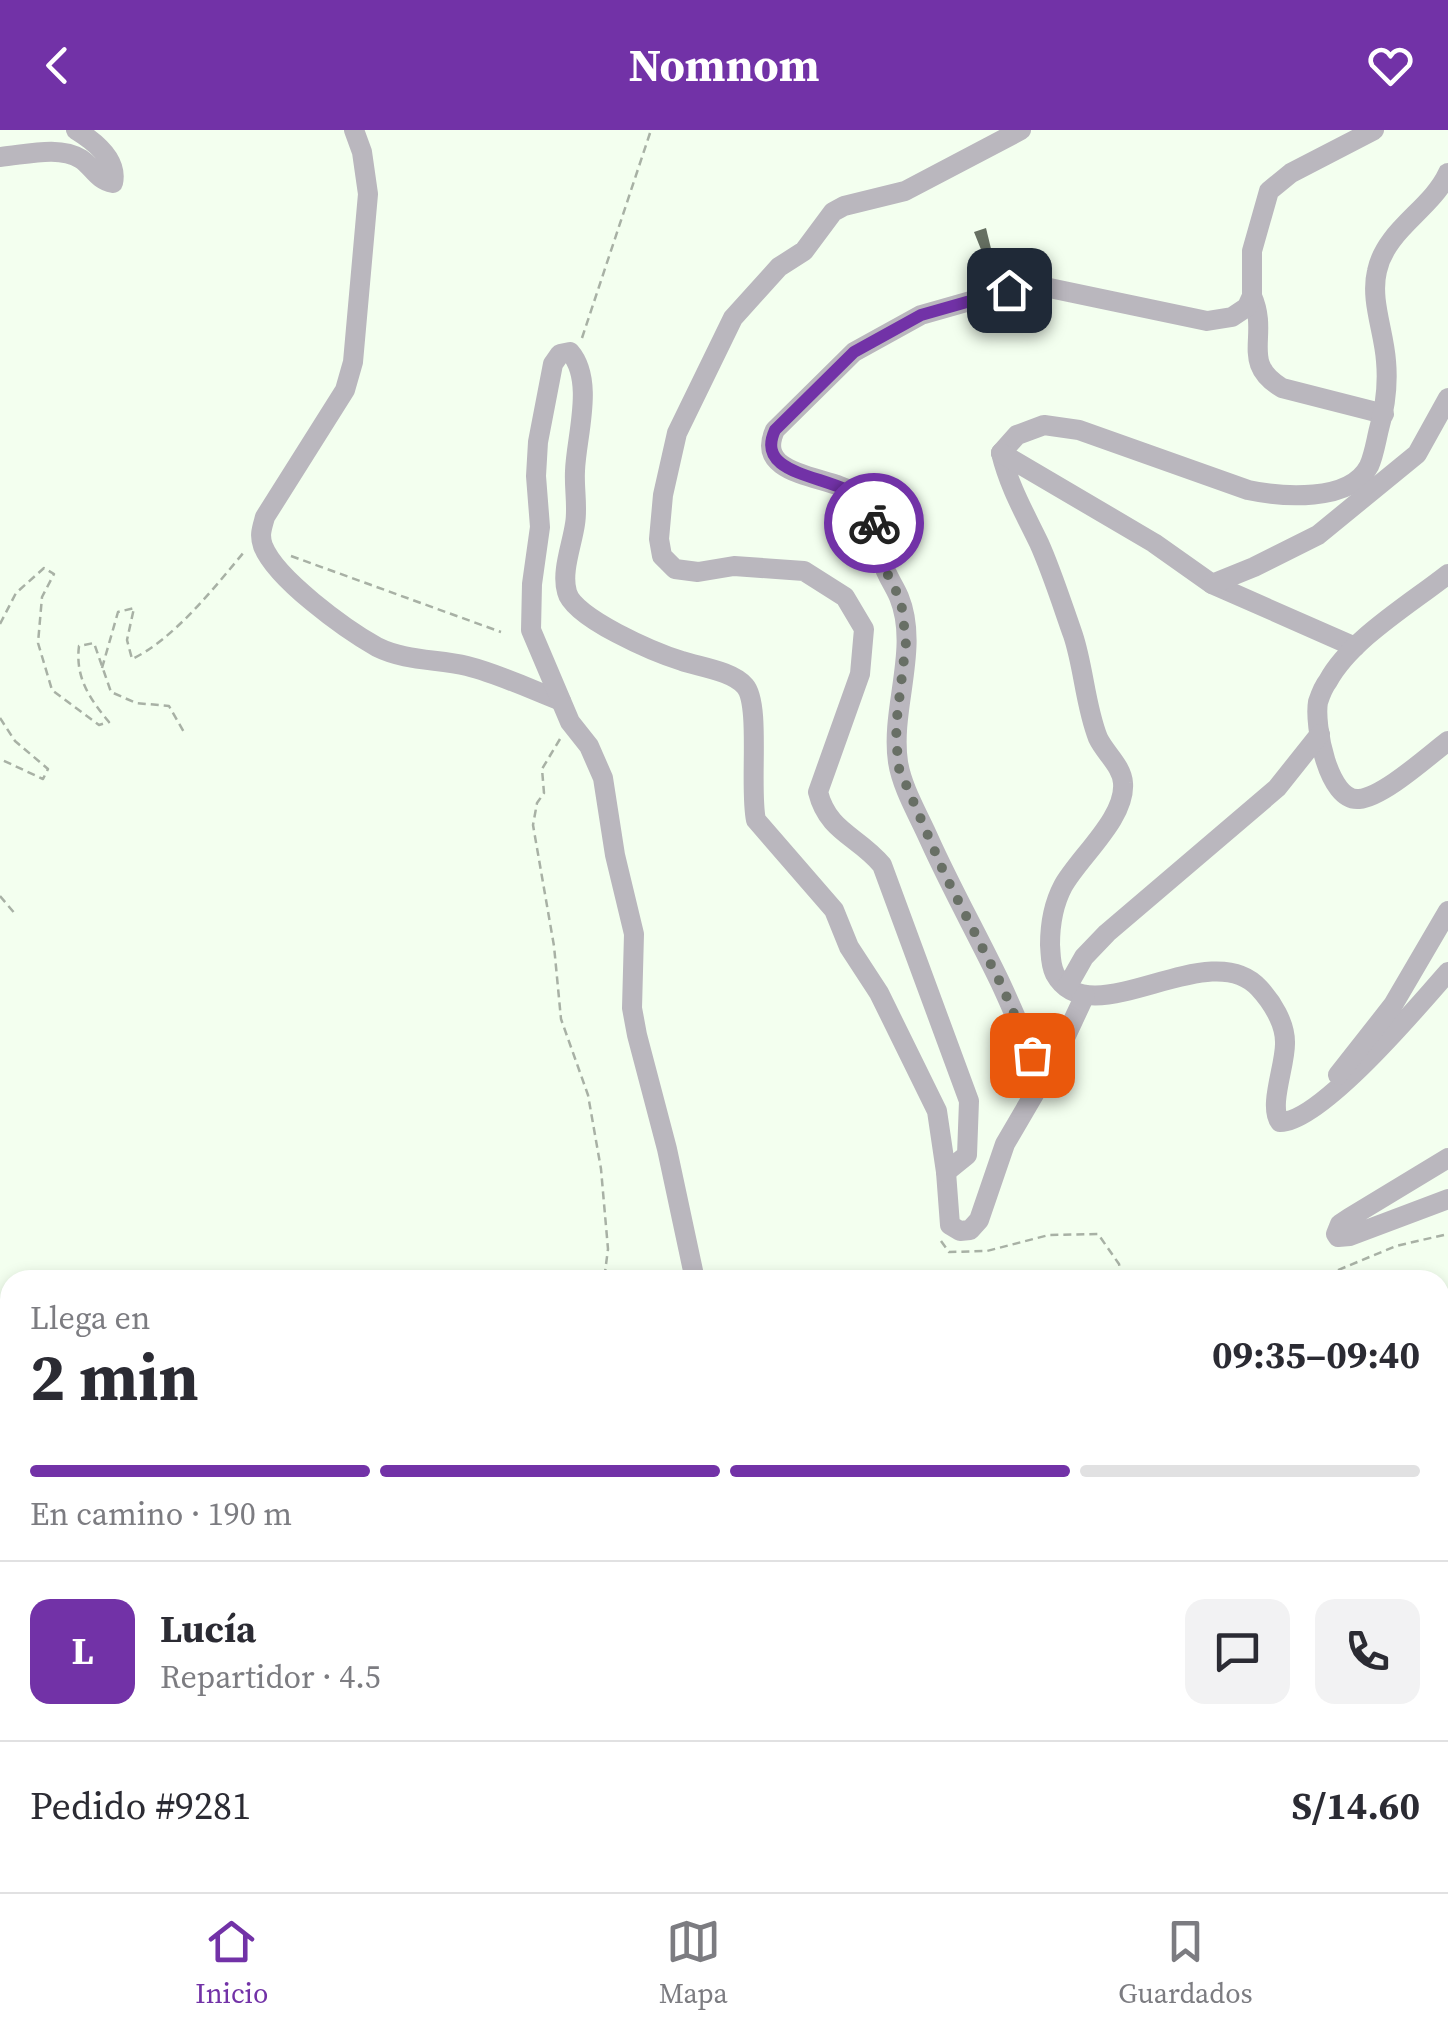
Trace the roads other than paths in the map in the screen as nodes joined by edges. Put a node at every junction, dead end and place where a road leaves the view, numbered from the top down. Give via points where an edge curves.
1 (76, 130) edge
2 (354, 130) edge
3 (1021, 130) edge
4 (1374, 130) edge
5 (0, 157) edge
6 (1448, 173) edge
7 (1252, 296) junction
8 (1448, 398) edge
9 (1384, 414) junction
10 (1001, 453) junction
11 (1348, 484) junction
12 (1371, 492) junction
13 (1448, 574) edge
14 (1212, 584) junction
15 (1355, 647) junction
16 (561, 700) junction
17 (1320, 734) junction
18 (1448, 741) edge
19 (1448, 911) edge
20 (1448, 972) edge
21 (1076, 991) junction
22 (1043, 1079) junction
23 (1308, 1112) junction
24 (1448, 1158) edge
25 (946, 1172) junction
26 (1448, 1200) edge
27 (693, 1270) edge
28 (997, 1892) edge
29 (1046, 1892) edge

1 - 5 street via 104,152 114,167 112,182 61,152
2 - 16 street via 368,194 353,362 345,390 265,517 261,540 298,590 378,647 472,667
3 - 25 street via 905,191 844,206 804,251 779,267 733,318 676,433 662,494 662,556 675,570 804,571 845,597 864,629 860,674 818,792 835,827 882,865 969,1101 968,1155
4 - 7 street via 1269,191 1252,251
6 - 9 street via 1380,258 1375,291 1387,364
7 - 9 street via 1260,326 1257,358 1268,380
7 - 22 street via 1232,316 1206,321 1040,286 921,315 854,352 770,440 779,463 853,492 870,508 884,567 901,601 906,642 898,766
8 - 12 street via 1417,454
9 - 11 street via 1368,469
10 - 11 street via 1017,435 1044,425 1078,430 1248,490 1307,497
10 - 14 street
10 - 21 street via 1075,640 1099,740 1124,782 1114,816 1054,908 1051,962 1057,977
11 - 12 street
12 - 14 street via 1318,534
13 - 15 street
14 - 15 street
15 - 17 street via 1318,703
16 - 25 street via 531,630 532,584 540,527 538,442 553,364 570,352 582,398 566,576 571,603 618,633 744,684 754,714 756,820 834,910 938,1111
16 - 27 street via 603,778 634,934 632,1008
17 - 18 street via 1337,790 1361,800
17 - 21 street via 1277,788 1084,958
19 - 23 street via 1394,1005
20 - 23 street via 1370,1058
21 - 22 street
21 - 23 street via 1118,993 1194,973 1241,975 1269,1002 1286,1039 1276,1117 1288,1122
22 - 25 street via 1005,1144 970,1230 950,1225
24 - 26 street via 1340,1224 1336,1234 1343,1238
28 - 29 street

